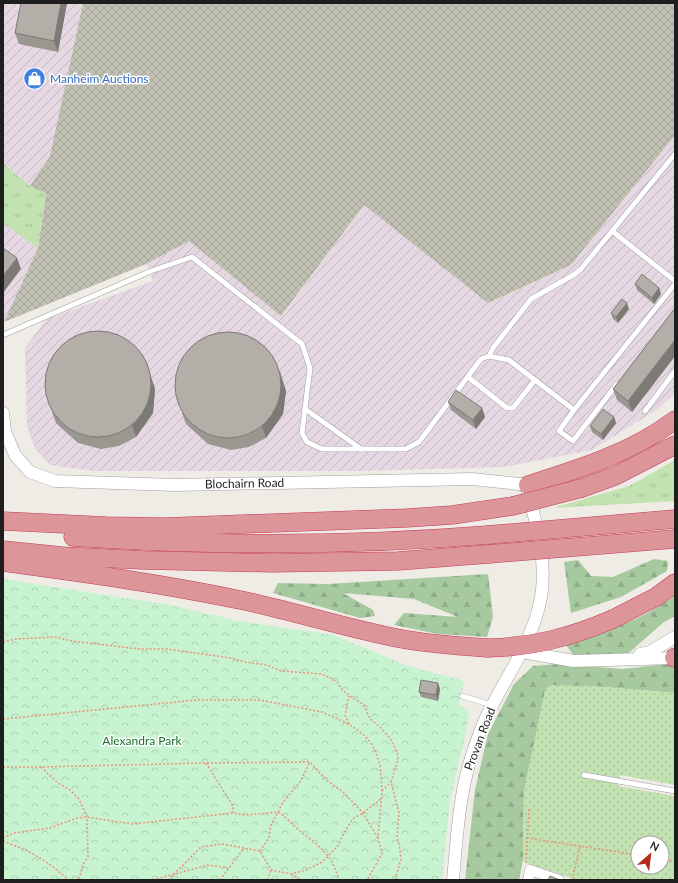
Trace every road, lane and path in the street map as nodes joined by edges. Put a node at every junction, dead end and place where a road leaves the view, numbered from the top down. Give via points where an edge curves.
1 (675, 154) edge
2 (612, 231) junction
3 (675, 282) edge
4 (3, 335) edge
5 (489, 356) junction
6 (675, 371) edge
7 (468, 377) junction
8 (622, 378) edge
9 (535, 380) junction
10 (305, 409) junction
11 (574, 410) junction
12 (645, 411) dead end
13 (3, 413) edge
14 (675, 420) edge
15 (675, 445) edge
16 (362, 449) junction
17 (528, 485) junction
18 (675, 520) edge
19 (3, 521) edge
20 (3, 529) edge
21 (675, 539) edge
22 (3, 550) edge
23 (3, 562) edge
24 (675, 583) edge
25 (675, 637) edge
26 (3, 642) edge
27 (522, 652) junction
28 (675, 657) edge
29 (618, 659) junction
30 (349, 696) junction
31 (462, 696) dead end
32 (492, 705) junction
33 (3, 719) edge
34 (349, 724) junction
35 (310, 762) junction
36 (206, 763) junction
37 (3, 767) edge
38 (42, 767) junction
39 (584, 775) dead end
40 (391, 782) junction
41 (382, 791) junction
42 (675, 791) edge
43 (382, 798) junction
44 (529, 809) dead end
45 (278, 812) junction
46 (233, 813) junction
47 (363, 813) junction
48 (87, 817) junction
49 (3, 838) edge
50 (378, 838) junction
51 (527, 838) junction
52 (3, 841) edge
53 (580, 846) junction
54 (244, 848) junction
55 (260, 851) junction
56 (630, 854) edge
57 (329, 856) junction
58 (228, 868) junction
59 (271, 870) junction
60 (530, 870) junction
61 (175, 873) junction
62 (291, 874) junction
63 (70, 880) edge
64 (78, 880) edge
65 (153, 880) edge
66 (168, 880) edge
67 (220, 880) edge
68 (267, 880) edge
69 (301, 880) edge
70 (339, 880) edge
71 (367, 880) edge
72 (395, 880) edge
73 (453, 880) edge
74 (528, 880) edge
75 (559, 880) edge
76 (572, 880) edge

1 - 2 lane
2 - 3 lane
2 - 5 lane via 575,274 531,298
3 - 11 lane
4 - 10 lane via 151,271 192,257 302,344 310,368
5 - 7 lane via 481,359
5 - 9 lane via 509,360
6 - 12 lane
7 - 9 lane via 507,408 512,408
7 - 16 lane via 419,442 406,449
8 - 11 lane via 573,441 559,430
9 - 11 lane
10 - 16 lane
10 - 16 lane via 302,434 307,442 322,449
13 - 17 street, Blochairn Road via 5,431 15,456 30,472 55,481 175,484 472,478
14 - 17 highway via 640,443 586,467
15 - 19 highway, bridge via 615,476 582,488 513,506 452,515 164,527
17 - 27 street, Provan Road via 539,535 542,563 541,595 532,631
18 - 20 highway, bridge via 350,543 206,543 60,536
21 - 22 highway, bridge via 398,561 272,563 142,560
23 - 24 highway, bridge via 184,589 397,638 487,648 550,641 585,631 656,597
25 - 29 street via 650,652
26 - 30 path via 55,637 231,658 267,665 281,672 326,676 337,682
27 - 29 street via 574,661
27 - 32 street, Provan Road
28 - 29 street
30 - 34 path via 345,715
30 - 40 path via 364,706 370,719 393,743 398,760
31 - 32 lane
32 - 73 street, Provan Road via 473,749 460,801
33 - 34 path via 197,700 260,700 322,712
34 - 41 path via 364,735 376,753 380,765
35 - 36 path
35 - 45 path via 300,782
35 - 47 path
36 - 38 path
36 - 46 path via 232,806
37 - 38 path
38 - 48 path via 58,783 70,790
39 - 42 lane
40 - 41 path
40 - 72 path via 399,813 397,837 401,859
41 - 43 path
43 - 47 path
43 - 50 path
44 - 51 path
45 - 46 path via 246,815
45 - 55 path via 271,825 269,838
45 - 57 path
46 - 48 path via 132,824
47 - 50 path
47 - 57 path via 354,818
48 - 49 path via 50,828 14,833
48 - 64 path via 88,857
50 - 71 path via 382,854
51 - 53 path
51 - 60 path via 526,863
52 - 63 path via 28,851
53 - 56 path
53 - 76 path
54 - 55 path
54 - 58 path
54 - 61 path via 222,844 202,847
55 - 59 path
57 - 62 path via 306,870
57 - 70 path
58 - 61 path via 208,865
58 - 67 path
59 - 62 path
59 - 68 path
60 - 74 street
60 - 75 street
61 - 65 path
61 - 66 path
62 - 69 path

